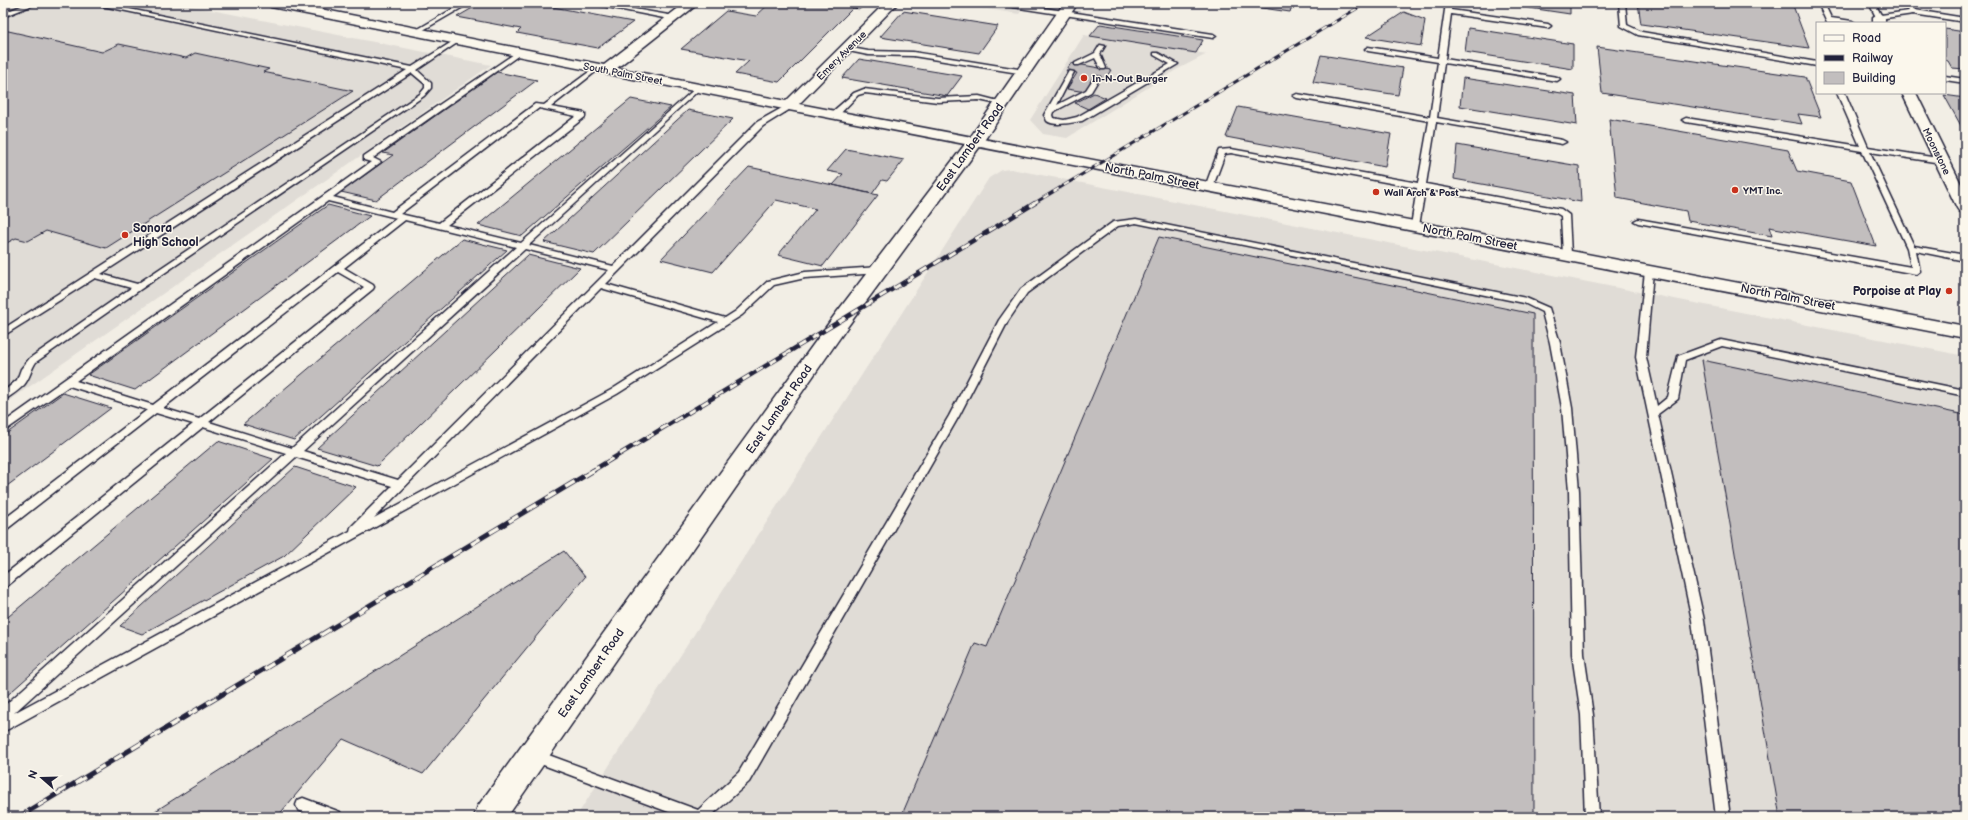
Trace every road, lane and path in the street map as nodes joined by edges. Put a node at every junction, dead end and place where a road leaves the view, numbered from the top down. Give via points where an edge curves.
1 (35, 3) edge
2 (91, 3) edge
3 (466, 3) edge
4 (590, 3) edge
5 (693, 3) edge
6 (892, 3) edge
7 (1000, 3) edge
8 (1449, 3) edge
9 (1622, 3) edge
10 (1821, 3) edge
11 (1872, 3) edge
12 (1907, 3) edge
13 (277, 4) edge
14 (3, 8) edge
15 (1068, 8) edge
16 (17, 11) junction
17 (1449, 12) junction
18 (1913, 12) junction
19 (3, 15) edge
20 (674, 18) junction
21 (1879, 20) edge
22 (1965, 20) edge
23 (1830, 21) edge
24 (1841, 22) edge
25 (1548, 26) dead end
26 (416, 32) junction
27 (1213, 36) dead end
28 (457, 40) junction
29 (1102, 46) dead end
30 (846, 49) junction
31 (1368, 50) dead end
32 (519, 53) junction
33 (1097, 54) junction
34 (1156, 54) dead end
35 (1442, 61) junction
36 (1077, 64) dead end
37 (1816, 64) edge
38 (1102, 68) dead end
39 (412, 69) junction
40 (602, 69) junction
41 (1024, 72) junction
42 (1071, 72) dead end
43 (1097, 77) dead end
44 (1946, 78) edge
45 (1557, 79) dead end
46 (1965, 81) edge
47 (698, 88) junction
48 (1842, 94) edge
49 (1909, 94) edge
50 (1297, 96) dead end
51 (1002, 103) junction
52 (789, 106) junction
53 (545, 108) junction
54 (1050, 110) junction
55 (834, 115) junction
56 (1433, 120) junction
57 (1686, 120) dead end
58 (974, 142) junction
59 (1562, 142) dead end
60 (1865, 149) junction
61 (1941, 161) junction
62 (1421, 186) junction
63 (1208, 187) junction
64 (1960, 188) edge
65 (326, 198) junction
66 (1965, 208) edge
67 (393, 215) junction
68 (404, 217) junction
69 (1638, 221) dead end
70 (441, 226) junction
71 (1415, 226) junction
72 (524, 246) junction
73 (1911, 248) junction
74 (1568, 255) junction
75 (1965, 258) edge
76 (338, 268) junction
77 (615, 269) junction
78 (879, 270) junction
79 (1649, 271) junction
80 (93, 274) junction
81 (599, 285) junction
82 (138, 287) junction
83 (726, 321) junction
84 (1965, 332) edge
85 (3, 333) edge
86 (68, 382) junction
87 (1965, 393) edge
88 (3, 397) edge
89 (156, 409) junction
90 (1653, 413) junction
91 (202, 423) junction
92 (3, 428) edge
93 (295, 452) junction
94 (400, 485) junction
95 (3, 526) edge
96 (347, 538) junction
97 (3, 583) edge
98 (3, 715) edge
99 (3, 726) edge
100 (533, 755) junction
101 (303, 805) dead end
102 (335, 817) edge
103 (489, 817) edge
104 (700, 817) edge
105 (1592, 817) edge
106 (1723, 817) edge

1 - 16 lane
2 - 39 lane
3 - 26 lane
4 - 20 lane
5 - 20 street
6 - 30 street, Emery Avenue
7 - 15 lane
8 - 17 lane
9 - 37 lane via 1624,26 1640,34
10 - 23 lane
11 - 21 lane
12 - 18 lane
13 - 26 street, South Palm Street
14 - 16 lane
15 - 27 lane
15 - 41 main road, East Lambert Road
16 - 19 lane
17 - 25 lane
17 - 35 lane
18 - 21 lane
18 - 22 lane
20 - 40 street
23 - 24 lane
26 - 28 street, South Palm Street
28 - 32 street, South Palm Street
28 - 39 lane
29 - 33 lane
30 - 41 lane via 868,53 913,54
30 - 52 street, Emery Avenue
31 - 35 lane
32 - 40 street, South Palm Street
32 - 65 lane via 367,158 377,162
33 - 36 lane
33 - 38 lane
34 - 54 lane via 1175,64 1079,119 1064,122 1050,120
35 - 45 lane
35 - 56 lane
39 - 80 lane
39 - 82 lane via 428,83 428,88 422,95
40 - 47 street, South Palm Street
40 - 53 lane
41 - 51 main road, East Lambert Road
42 - 54 lane
43 - 54 lane via 1089,91
44 - 46 lane
47 - 52 street, South Palm Street
47 - 72 lane
48 - 60 lane
49 - 61 street, Moonstone
50 - 56 lane
51 - 55 lane via 979,98 938,100 864,91 856,94
51 - 58 main road, East Lambert Road
52 - 55 street, South Palm Street
52 - 77 lane via 760,124
53 - 67 lane via 538,106
53 - 70 lane via 582,115
55 - 58 street, South Palm Street
56 - 59 lane
56 - 62 lane
57 - 60 lane
58 - 63 street, North Palm Street
58 - 78 main road, East Lambert Road
60 - 61 lane
60 - 73 lane
61 - 64 street, Moonstone
62 - 63 lane via 1231,151 1222,152
62 - 71 lane
62 - 74 lane via 1558,211 1565,215
63 - 71 street, North Palm Street
64 - 66 street, Moonstone
65 - 67 lane
65 - 86 lane
67 - 68 lane
68 - 70 lane
68 - 76 lane
69 - 73 lane via 1916,271
70 - 72 lane
71 - 74 street, North Palm Street
72 - 77 lane
72 - 93 lane
73 - 75 lane
74 - 79 street, North Palm Street
76 - 89 lane
76 - 91 lane via 370,286
77 - 81 lane
78 - 83 lane via 805,275 771,283 739,313
78 - 100 main road, East Lambert Road
79 - 84 street, North Palm Street
79 - 90 lane via 1641,357
80 - 82 lane
80 - 85 lane
81 - 83 lane
81 - 94 lane
82 - 88 lane via 33,360 21,382
83 - 96 lane via 614,392
86 - 89 lane
86 - 92 lane
87 - 90 lane via 1721,343 1681,358 1673,400
89 - 91 lane
89 - 95 lane
90 - 106 lane via 1698,620
91 - 93 lane
91 - 97 lane
93 - 94 lane
93 - 98 lane
94 - 96 lane
96 - 99 lane
100 - 103 main road, East Lambert Road
100 - 104 lane
101 - 102 lane
104 - 105 lane via 744,777 954,416 1004,320 1024,291 1116,224 1136,221 1526,302 1546,310 1567,408 1574,491 1578,654 1587,715

